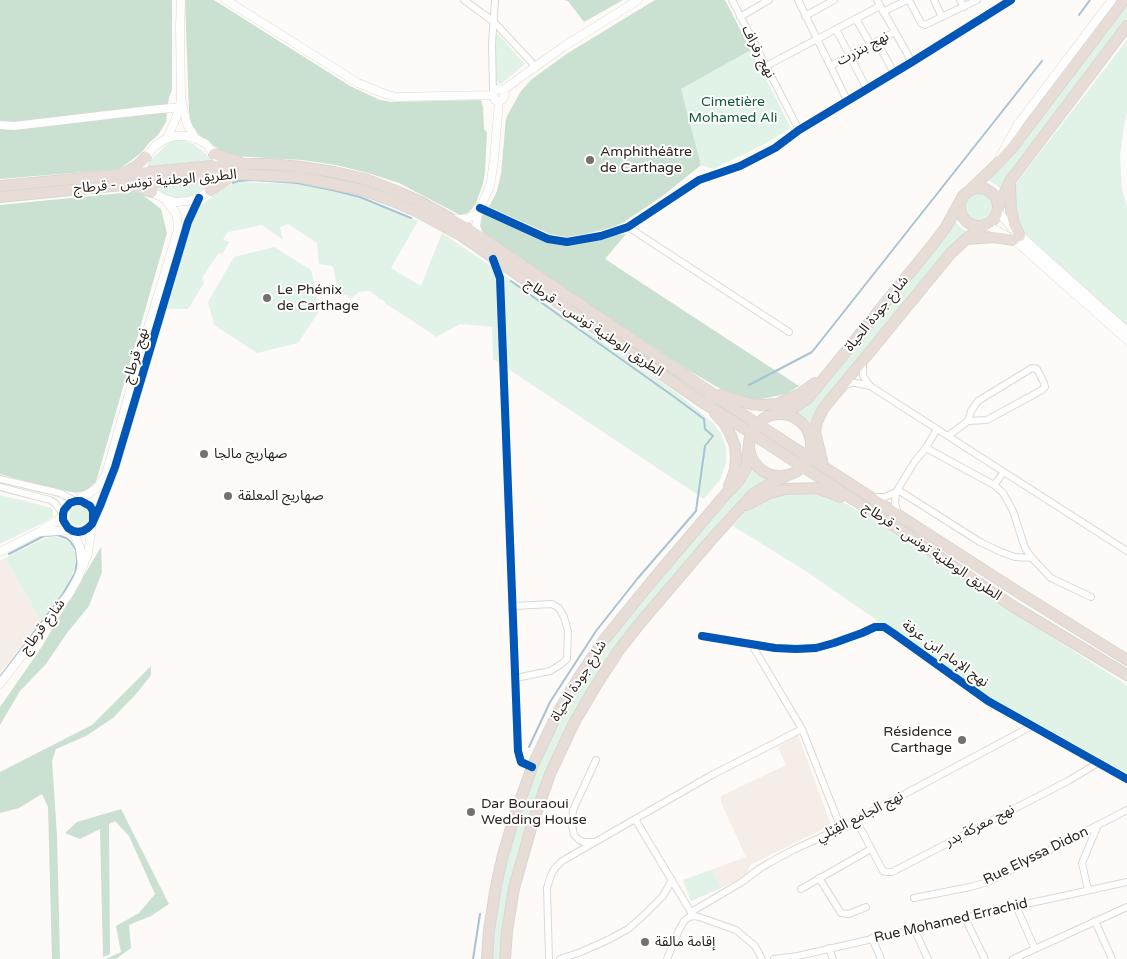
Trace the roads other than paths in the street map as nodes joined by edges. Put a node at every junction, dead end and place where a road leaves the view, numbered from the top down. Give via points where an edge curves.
1 (181, 0) edge
2 (226, 0) edge
3 (464, 0) edge
4 (495, 0) edge
5 (638, 0) edge
6 (732, 0) edge
7 (770, 0) edge
8 (798, 0) edge
9 (834, 0) edge
10 (908, 0) edge
11 (934, 0) edge
12 (960, 0) edge
13 (978, 0) edge
14 (1011, 0) edge
15 (1112, 0) edge
16 (1124, 0) edge
17 (880, 6) edge
18 (964, 7) junction
19 (805, 16) junction
20 (740, 17) junction
21 (942, 17) junction
22 (856, 18) junction
23 (494, 22) junction
24 (1127, 26) edge
25 (836, 29) junction
26 (895, 32) junction
27 (817, 39) junction
28 (874, 43) junction
29 (850, 56) junction
30 (912, 62) junction
31 (535, 66) junction
32 (766, 66) junction
33 (830, 66) junction
34 (894, 73) junction
35 (867, 88) junction
36 (503, 90) junction
37 (493, 94) junction
38 (847, 100) junction
39 (500, 101) junction
40 (181, 105) junction
41 (0, 125) edge
42 (799, 130) junction
43 (167, 138) junction
44 (195, 138) junction
45 (214, 154) junction
46 (146, 156) junction
47 (249, 164) junction
48 (994, 167) junction
49 (221, 170) junction
50 (235, 174) junction
51 (143, 178) junction
52 (122, 179) junction
53 (1010, 181) junction
54 (0, 186) edge
55 (210, 190) junction
56 (152, 192) junction
57 (967, 193) junction
58 (0, 197) edge
59 (198, 198) junction
60 (166, 199) junction
61 (998, 208) junction
62 (479, 210) junction
63 (453, 219) junction
64 (984, 225) junction
65 (628, 227) junction
66 (480, 237) junction
67 (1017, 238) junction
68 (966, 239) junction
69 (493, 259) junction
70 (1127, 331) edge
71 (788, 332) dead end
72 (1127, 340) edge
73 (863, 361) junction
74 (833, 368) junction
75 (843, 386) junction
76 (870, 386) junction
77 (708, 391) junction
78 (705, 404) junction
79 (774, 414) junction
80 (968, 421) junction
81 (757, 424) junction
82 (937, 429) junction
83 (815, 430) junction
84 (948, 436) junction
85 (750, 439) junction
86 (812, 446) junction
87 (926, 448) junction
88 (809, 458) junction
89 (823, 466) junction
90 (803, 467) junction
91 (1004, 472) junction
92 (786, 476) junction
93 (0, 480) edge
94 (994, 485) junction
95 (0, 487) edge
96 (897, 491) junction
97 (725, 495) junction
98 (870, 497) junction
99 (75, 501) junction
100 (740, 509) junction
101 (898, 514) junction
102 (63, 515) junction
103 (879, 516) junction
104 (92, 522) junction
105 (72, 531) junction
106 (39, 532) junction
107 (1127, 551) edge
108 (0, 552) edge
109 (1032, 558) junction
110 (82, 568) junction
111 (1091, 598) dead end
112 (513, 606) junction
113 (702, 636) dead end
114 (752, 644) junction
115 (1127, 660) edge
116 (1127, 675) edge
117 (516, 678) junction
118 (0, 684) edge
119 (1032, 726) junction
120 (802, 729) junction
121 (596, 760) dead end
122 (1098, 763) junction
123 (532, 767) junction
124 (1127, 779) edge
125 (1127, 810) edge
126 (635, 819) junction
127 (856, 820) junction
128 (1098, 826) junction
129 (841, 828) junction
130 (595, 842) junction
131 (871, 849) junction
132 (819, 878) junction
133 (672, 880) junction
134 (1127, 882) edge
135 (801, 889) dead end
136 (1088, 890) junction
137 (914, 898) dead end
138 (1016, 906) junction
139 (866, 907) dead end
140 (1127, 907) edge
141 (692, 914) junction
142 (965, 918) junction
143 (1095, 921) junction
144 (914, 929) junction
145 (872, 938) junction
146 (829, 948) junction
147 (1035, 949) junction
148 (487, 959) edge
149 (505, 959) edge
150 (549, 959) edge
151 (560, 959) edge
152 (667, 959) edge
153 (762, 959) edge
154 (774, 959) edge
155 (833, 959) edge
156 (881, 959) edge
157 (928, 959) edge
158 (985, 959) edge
159 (1013, 959) edge
160 (1112, 959) edge

1 - 40 street
2 - 37 street via 358,83 385,94 396,97
3 - 23 street
4 - 23 street
5 - 31 street
6 - 20 street, نهج رفراف
7 - 20 street
8 - 19 street
9 - 19 street
10 - 17 street
10 - 21 street via 921,23 928,25
11 - 21 street
12 - 18 street
13 - 18 street
14 - 30 street
15 - 48 street via 1018,124
16 - 48 highway, شارع جودة الحياة
17 - 22 street
17 - 26 street
18 - 21 street
19 - 27 street
20 - 32 street, نهج رفراف
22 - 25 street
22 - 28 street
23 - 31 street
23 - 37 street
24 - 53 highway, شارع جودة الحياة
25 - 27 street
25 - 29 street
26 - 28 street, نهج بنزرت
26 - 30 street
27 - 32 street
27 - 33 street
28 - 29 street, نهج بنزرت
28 - 34 street
29 - 33 street, نهج بنزرت
29 - 35 street
30 - 34 street
31 - 36 street
32 - 42 street, نهج رفراف
33 - 38 street
34 - 35 street
35 - 38 street
36 - 37 street via 496,89
36 - 39 street via 505,94
37 - 39 street via 495,100
38 - 42 street
39 - 62 street via 490,186
40 - 41 street via 14,126
40 - 43 street
40 - 44 street
42 - 65 street via 775,148 740,166 698,180
43 - 44 street
43 - 46 street
44 - 45 street
45 - 47 highway
45 - 49 street
46 - 51 street
46 - 52 highway
47 - 49 highway, الطريق الوطنية تونس - قرطاج
47 - 63 highway, الطريق الوطنية تونس - قرطاج via 302,167 365,179
48 - 57 highway, شارع جودة الحياة
49 - 50 highway, الطريق الوطنية تونس - قرطاج
49 - 51 highway, الطريق الوطنية تونس - قرطاج
49 - 55 street
50 - 55 highway
50 - 69 highway, الطريق الوطنية تونس - قرطاج via 299,177 363,190 416,211 462,236
51 - 52 highway, الطريق الوطنية تونس - قرطاج
51 - 56 street
52 - 54 highway, الطريق الوطنية تونس - قرطاج
52 - 56 highway
52 - 58 highway, الطريق الوطنية تونس - قرطاج
53 - 61 highway, شارع جودة الحياة
53 - 67 highway via 1011,210
55 - 59 street
56 - 60 street
57 - 61 highway via 981,188 991,192
57 - 64 highway via 960,207 963,218 972,224
57 - 74 highway, شارع جودة الحياة via 934,243
59 - 60 street via 176,202
59 - 104 street, نهج قرطاج via 115,467
60 - 99 street, نهج قرطاج via 177,215 178,230 106,474 96,489
61 - 64 highway, شارع جودة الحياة via 991,221
61 - 67 street
62 - 63 street via 466,219
62 - 65 street via 548,239 567,242
62 - 66 street via 476,226
63 - 66 highway, الطريق الوطنية تونس - قرطاج
64 - 67 street
64 - 68 highway, شارع جودة الحياة
65 - 71 street
66 - 77 highway, الطريق الوطنية تونس - قرطاج
67 - 68 highway
67 - 70 street
67 - 72 street
68 - 73 highway, شارع جودة الحياة
69 - 78 highway, الطريق الوطنية تونس - قرطاج
69 - 112 street via 500,278
73 - 75 highway, شارع جودة الحياة
73 - 76 street via 863,376
74 - 77 highway via 800,394 777,404 751,404
74 - 79 highway, شارع جودة الحياة via 808,398 795,407
75 - 76 street via 851,383
75 - 83 highway, شارع جودة الحياة via 823,409
76 - 82 street
77 - 81 highway, الطريق الوطنية تونس - قرطاج
78 - 85 highway, الطريق الوطنية تونس - قرطاج via 731,420
78 - 97 highway via 725,424 735,446 735,470
79 - 81 highway, شارع جودة الحياة
79 - 86 highway via 793,416 801,421 811,437
80 - 80 street via 987,420 1042,390 1045,387 1037,369 1032,368 978,401
80 - 84 street
81 - 85 highway
81 - 88 highway, الطريق الوطنية تونس - قرطاج
82 - 84 street
82 - 87 street
83 - 86 highway, شارع جودة الحياة
83 - 89 highway
84 - 91 street
85 - 90 highway, الطريق الوطنية تونس - قرطاج
85 - 92 highway via 750,452 757,466 770,474
85 - 97 highway, شارع جودة الحياة via 746,468
86 - 88 highway, شارع جودة الحياة
87 - 94 street
87 - 96 street
88 - 89 highway, الطريق الوطنية تونس - قرطاج
88 - 90 highway, شارع جودة الحياة
89 - 98 highway, الطريق الوطنية تونس - قرطاج
90 - 92 highway, شارع جودة الحياة
90 - 103 highway, الطريق الوطنية تونس - قرطاج
91 - 94 street
91 - 107 street
92 - 100 highway, شارع جودة الحياة via 753,494
93 - 99 street via 60,493
94 - 109 street via 1013,511 1025,548
95 - 102 street via 50,500
96 - 98 street
96 - 101 street via 895,503
96 - 109 street via 980,542 1015,557
97 - 123 highway, شارع جودة الحياة via 604,640 557,714
98 - 101 highway, الطريق الوطنية تونس - قرطاج
99 - 102 street via 67,506
99 - 104 street via 90,506 94,516
100 - 103 highway via 770,493 816,488
100 - 149 highway, شارع جودة الحياة via 625,643 574,723 550,774 522,858 514,888
101 - 115 highway, الطريق الوطنية تونس - قرطاج
102 - 105 street via 65,524
102 - 106 street
103 - 116 highway, الطريق الوطنية تونس - قرطاج via 1014,607
104 - 105 street via 83,531
104 - 110 street, شارع قرطاج via 88,554
105 - 106 street
105 - 110 street via 80,548
106 - 108 street
109 - 111 street via 1051,578
110 - 118 street, شارع قرطاج via 69,594
112 - 117 street
112 - 117 street via 552,604 564,618 568,632 567,658 560,665 550,671
113 - 114 street, نهج الإمام ابن عرفة
114 - 119 street, نهج الإمام ابن عرفة via 775,648 816,648 875,627 884,627 988,701
114 - 120 street
117 - 123 street via 519,755 521,762
119 - 122 street, نهج الإمام ابن عرفة
119 - 127 street, نهج الجامع القِبْلي
120 - 126 street
120 - 129 street
121 - 130 street via 573,810 572,825 578,839
122 - 124 street, نهج الإمام ابن عرفة
122 - 131 street, نهج معركة بدر via 892,872 883,871
123 - 148 highway, شارع جودة الحياة via 503,855
125 - 128 street, Rue Elyssa Didon
126 - 130 street
126 - 133 street
127 - 129 street, نهج الجامع القِبْلي
127 - 131 street, نهج معركة بدر
128 - 136 street, Rue Elyssa Didon via 1082,863
128 - 137 street, Rue Elyssa Didon via 988,882
129 - 141 street, نهج الجامع القِبْلي via 769,863
130 - 150 street via 562,861 551,875 547,888
131 - 132 street
132 - 135 street
132 - 139 street via 841,913 849,914
133 - 141 street
133 - 151 street via 663,896 628,929
134 - 136 street, Rue Mohamed Errachid
136 - 138 street, Rue Mohamed Errachid
138 - 142 street, Rue Mohamed Errachid
138 - 147 street
140 - 143 street
141 - 152 street, نهج الجامع القِبْلي via 679,930
141 - 153 street via 736,930 755,946
142 - 144 street, Rue Mohamed Errachid
142 - 158 street
143 - 147 street
143 - 160 street
144 - 145 street, Rue Mohamed Errachid
144 - 157 street
145 - 146 street, Rue Mohamed Errachid
145 - 156 street
146 - 154 street, Rue Mohamed Errachid
146 - 155 street
147 - 159 street

